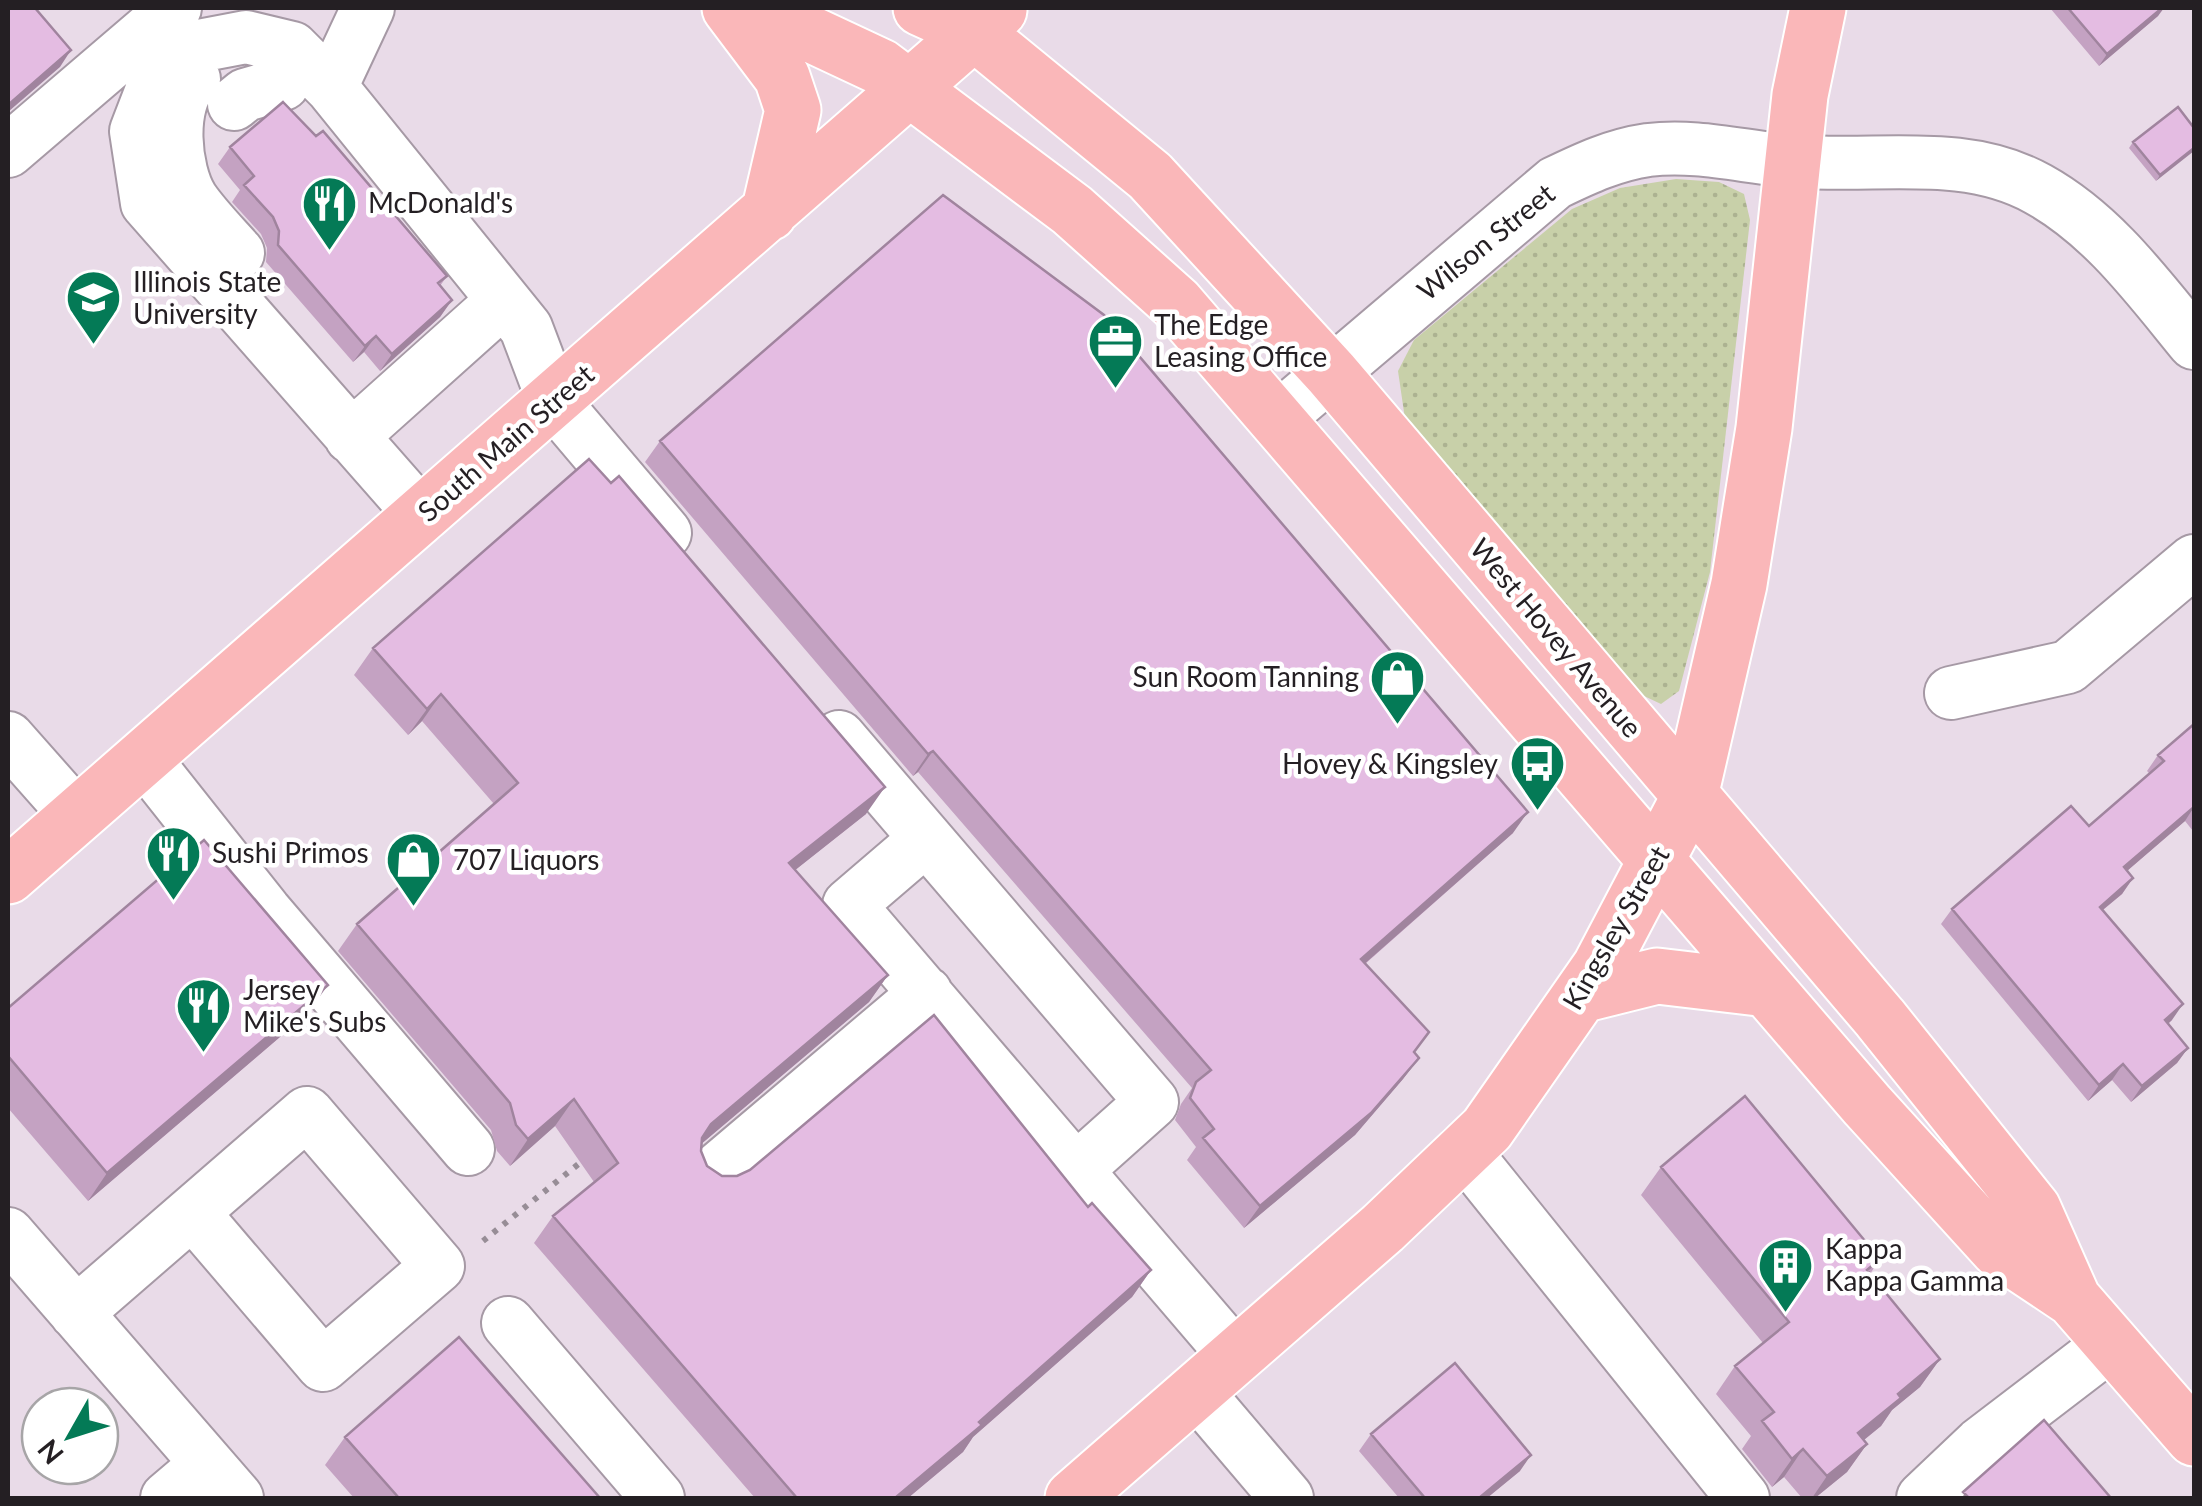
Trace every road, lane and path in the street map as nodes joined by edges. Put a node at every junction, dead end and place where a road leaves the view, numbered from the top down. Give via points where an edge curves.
1 (368, 8) edge
2 (730, 8) edge
3 (755, 8) edge
4 (921, 8) edge
5 (1818, 8) edge
6 (141, 9) edge
7 (988, 20) edge
8 (307, 86) junction
9 (912, 88) junction
10 (8, 151) edge
11 (1793, 162) junction
12 (769, 212) junction
13 (492, 288) junction
14 (2194, 343) edge
15 (1331, 373) junction
16 (554, 402) junction
17 (1276, 420) junction
18 (340, 423) junction
19 (422, 516) junction
20 (2194, 561) edge
21 (697, 571) edge
22 (1951, 693) dead end
23 (812, 705) edge
24 (8, 738) edge
25 (143, 757) junction
26 (1690, 796) junction
27 (77, 816) junction
28 (926, 839) junction
29 (1655, 860) junction
30 (8, 876) edge
31 (1766, 989) junction
32 (926, 993) junction
33 (1581, 994) junction
34 (468, 1148) dead end
35 (1463, 1150) junction
36 (588, 1155) edge
37 (1077, 1170) junction
38 (712, 1174) edge
39 (192, 1213) junction
40 (8, 1234) edge
41 (438, 1266) junction
42 (2073, 1299) junction
43 (76, 1313) junction
44 (508, 1323) dead end
45 (2112, 1343) junction
46 (1216, 1374) junction
47 (2194, 1438) edge
48 (222, 1481) edge
49 (166, 1498) edge
50 (658, 1498) edge
51 (1073, 1498) edge
52 (1287, 1498) edge
53 (1743, 1498) edge
54 (1923, 1498) edge

1 - 8 street
2 - 12 main road via 782,77 793,110
3 - 9 main road, West Hovey Avenue via 882,67
4 - 7 main road, West Hovey Avenue
5 - 11 main road, Kingsley Street
6 - 10 street
7 - 9 main road, South Main Street
7 - 15 main road, West Hovey Avenue via 1150,176
8 - 13 street
8 - 18 street via 208,101 180,172 192,198 335,368
8 - 18 street via 292,48 246,37 204,45 176,63 151,92 136,131 147,203
9 - 12 main road, South Main Street
9 - 17 main road, West Hovey Avenue via 1072,210 1176,303
11 - 14 street, Wilson Street via 1984,166 2036,188 2114,247
11 - 15 street, Wilson Street via 1712,149 1606,158 1555,183
11 - 26 main road, Kingsley Street via 1739,584
12 - 16 main road, South Main Street
13 - 16 street via 534,338
13 - 18 street
15 - 17 street, Wilson Street
15 - 26 main road, West Hovey Avenue
16 - 19 main road, South Main Street
16 - 21 street
17 - 29 main road, West Hovey Avenue
18 - 19 street
19 - 25 main road, South Main Street
20 - 22 street via 2068,667
23 - 28 street
24 - 27 street
25 - 27 main road, South Main Street
25 - 34 street
26 - 29 main road, Kingsley Street
26 - 42 main road, West Hovey Avenue via 2033,1210
27 - 30 main road, South Main Street
28 - 32 street via 849,905
28 - 37 street via 1152,1102
29 - 31 main road, West Hovey Avenue
29 - 33 main road, Kingsley Street
31 - 33 main road via 1657,976
31 - 42 main road, West Hovey Avenue via 1998,1249
32 - 37 street
32 - 38 street
33 - 35 main road, Kingsley Street via 1487,1128
35 - 46 main road, Kingsley Street
35 - 53 street
36 - 41 path via 497,1232
37 - 46 street
39 - 41 street via 323,1365
39 - 41 street via 307,1113
39 - 43 street
40 - 43 street
42 - 45 main road, West Hovey Avenue
43 - 48 street
44 - 50 street
45 - 47 main road, West Hovey Avenue
45 - 54 street via 1980,1444
46 - 51 main road, Kingsley Street
46 - 52 street
48 - 49 street

